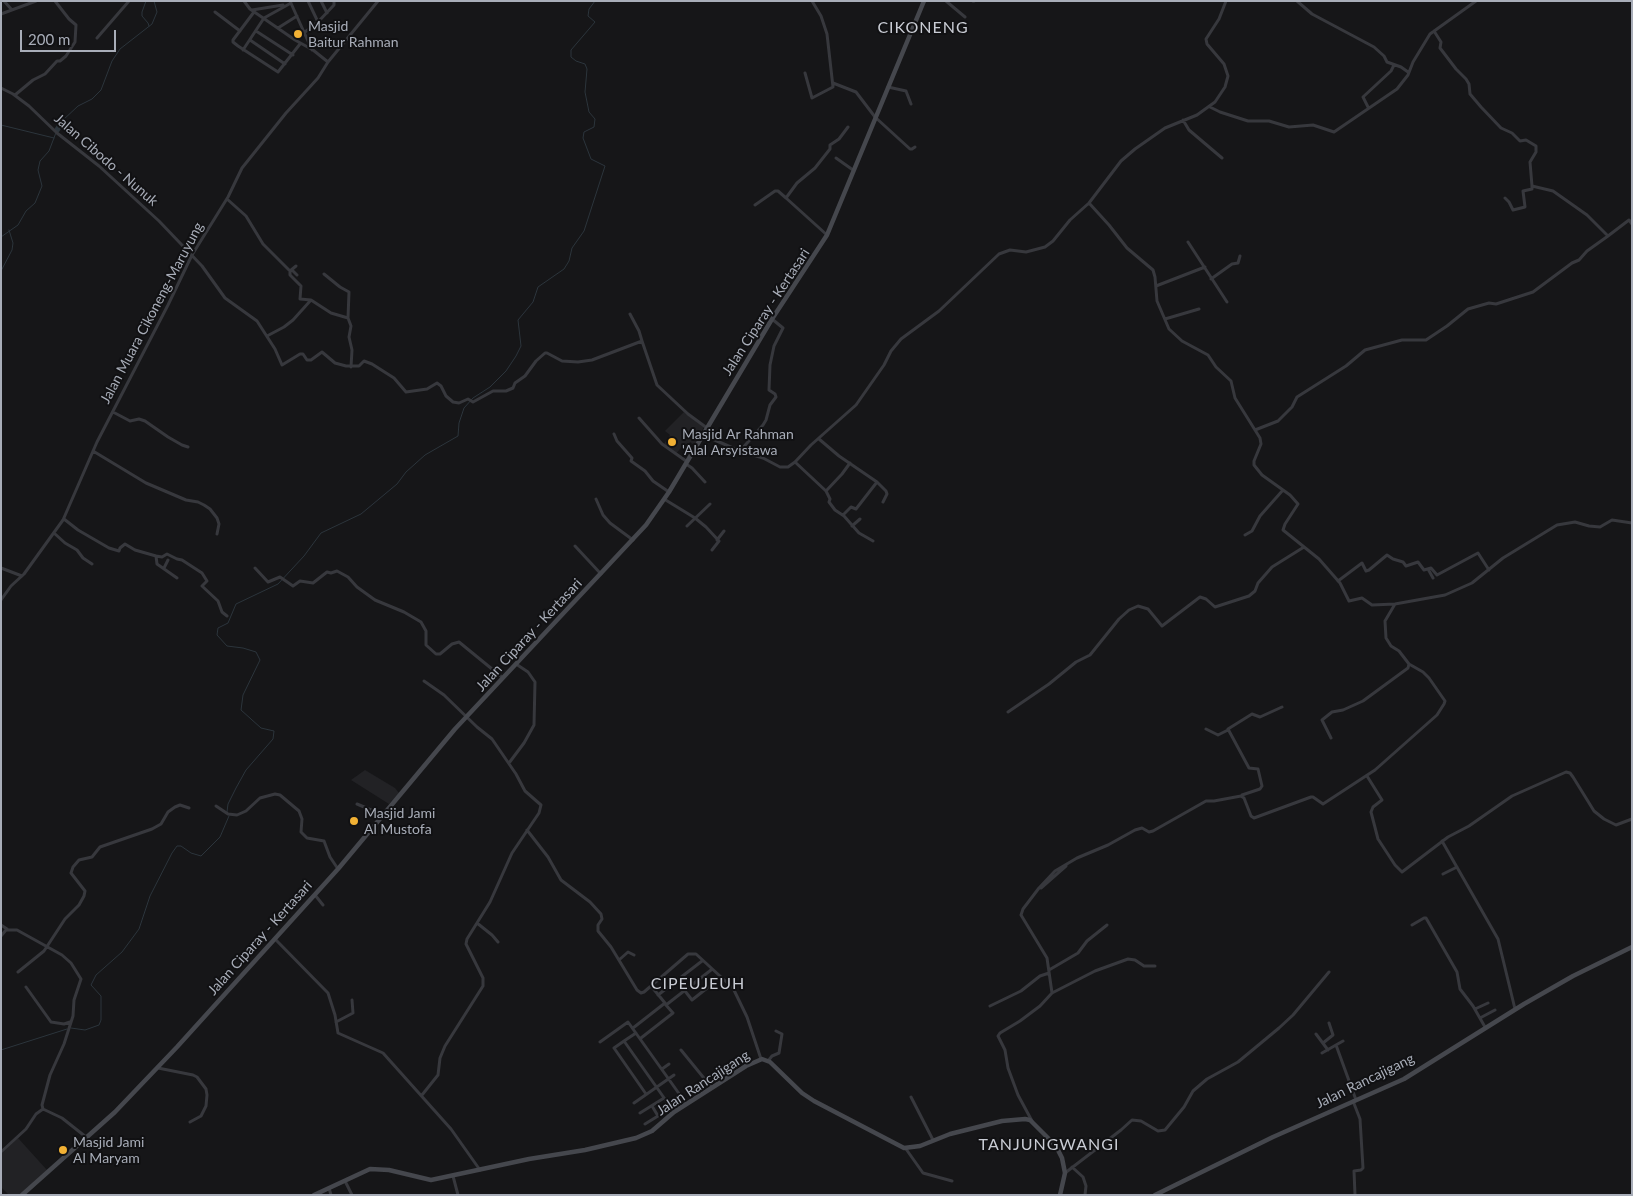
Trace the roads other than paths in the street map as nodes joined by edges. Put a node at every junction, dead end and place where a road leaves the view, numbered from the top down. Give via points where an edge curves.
1 (4, 1) edge
2 (36, 1) edge
3 (55, 1) edge
4 (128, 1) edge
5 (244, 1) edge
6 (308, 1) edge
7 (321, 1) edge
8 (334, 1) edge
9 (378, 1) edge
10 (812, 1) edge
11 (924, 1) edge
12 (946, 1) edge
13 (1226, 1) edge
14 (1297, 1) edge
15 (1476, 1) edge
16 (290, 2) edge
17 (286, 5) junction
18 (12, 10) junction
19 (253, 11) junction
20 (215, 12) dead end
21 (327, 12) junction
22 (1, 14) edge
23 (297, 16) junction
24 (965, 17) dead end
25 (264, 18) junction
26 (318, 22) junction
27 (278, 28) junction
28 (240, 30) junction
29 (256, 30) junction
30 (1434, 31) junction
31 (305, 32) junction
32 (97, 38) dead end
33 (250, 40) junction
34 (300, 44) junction
35 (243, 50) junction
36 (313, 50) junction
37 (293, 54) junction
38 (328, 62) junction
39 (285, 64) junction
40 (1394, 65) junction
41 (1408, 72) junction
42 (805, 73) dead end
43 (833, 83) junction
44 (888, 87) junction
45 (1, 88) edge
46 (15, 95) junction
47 (911, 104) dead end
48 (1210, 107) junction
49 (1368, 107) junction
50 (876, 117) junction
51 (1183, 120) junction
52 (848, 127) dead end
53 (915, 146) dead end
54 (836, 158) dead end
55 (1222, 158) dead end
56 (853, 170) junction
57 (1532, 186) junction
58 (227, 198) junction
59 (786, 198) junction
60 (1505, 198) dead end
61 (1089, 203) junction
62 (755, 205) dead end
63 (1632, 224) edge
64 (826, 236) junction
65 (1608, 236) junction
66 (1188, 242) dead end
67 (192, 255) junction
68 (1240, 256) dead end
69 (296, 266) dead end
70 (1205, 267) junction
71 (291, 271) junction
72 (324, 274) dead end
73 (297, 275) dead end
74 (1211, 279) junction
75 (1156, 286) junction
76 (311, 300) junction
77 (1228, 302) dead end
78 (1199, 309) dead end
79 (630, 314) dead end
80 (348, 318) junction
81 (772, 318) junction
82 (1165, 318) junction
83 (267, 336) junction
84 (642, 341) junction
85 (351, 367) junction
86 (112, 412) junction
87 (639, 418) dead end
88 (707, 428) junction
89 (1255, 430) junction
90 (614, 434) dead end
91 (703, 435) junction
92 (819, 439) junction
93 (188, 447) dead end
94 (93, 451) junction
95 (740, 451) junction
96 (686, 462) junction
97 (795, 462) junction
98 (850, 463) junction
99 (705, 482) dead end
100 (877, 482) junction
101 (1283, 490) junction
102 (826, 491) junction
103 (668, 492) junction
104 (664, 498) junction
105 (596, 499) dead end
106 (882, 502) dead end
107 (710, 504) dead end
108 (843, 515) junction
109 (695, 518) junction
110 (64, 519) junction
111 (860, 519) dead end
112 (1632, 523) edge
113 (686, 526) dead end
114 (852, 526) junction
115 (724, 531) dead end
116 (54, 533) junction
117 (217, 534) dead end
118 (1245, 535) dead end
119 (633, 540) junction
120 (717, 540) junction
121 (873, 541) dead end
122 (575, 546) dead end
123 (1304, 547) junction
124 (712, 550) dead end
125 (156, 556) junction
126 (168, 560) dead end
127 (92, 564) dead end
128 (1, 568) edge
129 (164, 568) junction
130 (255, 568) dead end
131 (1428, 569) junction
132 (1489, 570) junction
133 (601, 575) junction
134 (22, 576) junction
135 (177, 578) dead end
136 (1433, 578) dead end
137 (1338, 581) junction
138 (1, 600) edge
139 (1395, 604) junction
140 (227, 616) dead end
141 (516, 664) junction
142 (1409, 664) junction
143 (502, 678) junction
144 (424, 681) dead end
145 (1282, 707) dead end
146 (1008, 712) dead end
147 (466, 717) junction
148 (1206, 729) dead end
149 (1228, 730) junction
150 (1331, 738) dead end
151 (509, 763) junction
152 (1368, 776) junction
153 (1241, 796) junction
154 (357, 804) dead end
155 (216, 806) dead end
156 (189, 808) dead end
157 (383, 815) junction
158 (1632, 819) edge
159 (527, 830) junction
160 (1442, 841) junction
161 (1457, 867) junction
162 (338, 869) junction
163 (1443, 874) dead end
164 (315, 895) junction
165 (324, 905) dead end
166 (477, 923) junction
167 (1, 925) edge
168 (1412, 925) dead end
169 (1107, 926) dead end
170 (7, 930) junction
171 (1, 936) edge
172 (275, 939) junction
173 (498, 942) dead end
174 (1632, 947) edge
175 (47, 948) junction
176 (634, 955) dead end
177 (619, 960) junction
178 (702, 961) junction
179 (1154, 966) dead end
180 (711, 970) junction
181 (18, 972) dead end
182 (1049, 972) junction
183 (1329, 972) dead end
184 (721, 977) junction
185 (651, 986) junction
186 (26, 988) dead end
187 (685, 991) junction
188 (1052, 992) junction
189 (658, 995) junction
190 (352, 1000) dead end
191 (1488, 1003) dead end
192 (665, 1004) junction
193 (990, 1006) dead end
194 (1475, 1009) junction
195 (1515, 1009) junction
196 (1495, 1010) dead end
197 (1480, 1018) junction
198 (71, 1021) junction
199 (336, 1022) junction
200 (1329, 1023) dead end
201 (1485, 1027) junction
202 (633, 1028) junction
203 (776, 1031) dead end
204 (636, 1033) junction
205 (1316, 1034) dead end
206 (641, 1038) junction
207 (624, 1041) junction
208 (1343, 1041) dead end
209 (600, 1042) dead end
210 (1323, 1043) junction
211 (1336, 1044) junction
212 (681, 1050) dead end
213 (1328, 1050) junction
214 (1322, 1053) dead end
215 (761, 1059) junction
216 (768, 1061) junction
217 (670, 1064) dead end
218 (158, 1068) junction
219 (662, 1070) junction
220 (674, 1075) dead end
221 (668, 1079) junction
222 (681, 1086) dead end
223 (656, 1087) junction
224 (713, 1089) junction
225 (676, 1090) junction
226 (646, 1094) junction
227 (422, 1095) junction
228 (911, 1097) dead end
229 (664, 1098) junction
230 (1355, 1101) junction
231 (634, 1102) dead end
232 (685, 1102) dead end
233 (652, 1106) junction
234 (43, 1109) junction
235 (674, 1112) junction
236 (640, 1113) dead end
237 (1032, 1121) junction
238 (190, 1122) dead end
239 (646, 1124) dead end
240 (86, 1137) junction
241 (933, 1140) junction
242 (906, 1148) junction
243 (1, 1152) edge
244 (1072, 1167) junction
245 (480, 1170) junction
246 (1065, 1172) junction
247 (453, 1176) junction
248 (345, 1181) junction
249 (952, 1181) dead end
250 (329, 1188) junction
251 (22, 1195) edge
252 (314, 1195) edge
253 (332, 1195) edge
254 (352, 1195) edge
255 (458, 1195) edge
256 (1060, 1195) edge
257 (1085, 1195) edge
258 (1155, 1195) edge
259 (1355, 1195) edge

1 - 18 street
2 - 18 street
3 - 46 street via 77,26 75,42 66,56
4 - 32 street
5 - 19 street
6 - 26 street
7 - 21 street
8 - 21 street
9 - 38 street, Jalan Muara Cikoneng-Maruyung
10 - 43 street via 827,34
11 - 44 main road, Jalan Ciparay - Kertasari
12 - 24 street
13 - 48 street via 1206,39 1224,64 1228,76 1225,87
14 - 40 street via 1312,14 1374,47
15 - 30 street
16 - 17 street
16 - 23 street
17 - 19 street
17 - 25 street
18 - 22 street
19 - 25 street
19 - 28 street
20 - 28 street
21 - 26 street
23 - 27 street
23 - 31 street
25 - 27 street
25 - 29 street
26 - 31 street
27 - 34 street
28 - 35 street via 232,41
29 - 33 street
29 - 37 street
30 - 41 street via 1422,45
30 - 57 street via 1441,42 1440,48 1466,79 1470,94 1481,107 1501,128 1520,141 1526,140 1536,146 1530,162
31 - 36 street
33 - 35 street
33 - 39 street
34 - 36 street
34 - 37 street
35 - 39 street via 275,72
36 - 38 street
37 - 39 street
38 - 58 street, Jalan Muara Cikoneng-Maruyung via 242,168
40 - 41 street
40 - 49 street via 1362,97
41 - 49 street via 1397,89
42 - 43 street via 812,98 832,88
43 - 50 street via 856,92
44 - 47 street via 906,91
44 - 50 main road, Jalan Ciparay - Kertasari
45 - 46 street, Jalan Cibodo - Nunuk
46 - 67 street, Jalan Cibodo - Nunuk via 99,166
48 - 49 street via 1248,121 1269,121 1289,127 1313,125 1332,132
48 - 51 street
50 - 53 street via 910,149
50 - 56 main road, Jalan Ciparay - Kertasari
51 - 55 street via 1189,130
51 - 61 street via 1155,134 1128,155
52 - 59 street
54 - 56 street
56 - 64 main road, Jalan Ciparay - Kertasari
57 - 60 street via 1532,189 1523,191 1525,207 1513,210
57 - 65 street via 1553,191 1587,215
58 - 67 street, Jalan Muara Cikoneng-Maruyung
58 - 71 street via 246,216 263,244
59 - 62 street via 775,191
59 - 64 street
61 - 75 street via 1127,248 1153,270
61 - 92 street via 1053,241 1041,249 1026,252 1010,250 999,254 939,311 906,335 891,351 856,405
63 - 65 street via 1628,220
64 - 81 main road, Jalan Ciparay - Kertasari
65 - 89 street via 1533,292 1468,309 1426,340 1402,340 1365,350 1297,397 1278,421
66 - 70 street
67 - 83 street, Jalan Cibodo - Nunuk via 220,292 253,317
67 - 86 street, Jalan Muara Cikoneng-Maruyung
68 - 74 street via 1238,263
69 - 71 street
70 - 74 street
70 - 75 street
71 - 73 street
71 - 76 street via 290,275 301,286 300,299
72 - 80 street via 349,292
74 - 77 street
75 - 82 street via 1157,301
76 - 80 street via 331,313
76 - 83 street via 293,320
78 - 82 street
79 - 84 street
80 - 85 street via 351,326
81 - 88 main road, Jalan Ciparay - Kertasari
81 - 95 street via 783,328 770,363 769,390 777,396 770,405 763,426
82 - 89 street via 1176,336 1208,355 1227,376 1235,398
83 - 85 street, Jalan Cibodo - Nunuk via 282,365 300,354 310,360 321,352 335,363
84 - 85 street via 584,362 566,362 545,353 513,388 492,391 474,402 453,402 437,384 406,392 394,378 366,361
84 - 88 street via 660,388
86 - 93 street via 130,422 146,421
86 - 94 street, Jalan Muara Cikoneng-Maruyung
87 - 96 street via 662,444
88 - 91 main road, Jalan Ciparay - Kertasari
89 - 101 street via 1261,444 1254,465
90 - 103 street via 631,461
91 - 95 street
91 - 96 main road, Jalan Ciparay - Kertasari
92 - 97 street
92 - 98 street
94 - 110 street, Jalan Muara Cikoneng-Maruyung
94 - 117 street via 146,483 204,505 217,518
95 - 97 street via 763,458 780,468
96 - 99 street
96 - 103 main road, Jalan Ciparay - Kertasari
97 - 102 street
98 - 100 street
98 - 102 street
100 - 106 street via 886,491
100 - 108 street via 856,509 850,507
101 - 118 street via 1260,516 1252,531
101 - 123 street via 1298,504 1284,530
102 - 108 street via 829,502
103 - 104 main road, Jalan Ciparay - Kertasari
104 - 109 street
104 - 119 main road, Jalan Ciparay - Kertasari
105 - 119 street via 610,523
107 - 109 street
108 - 114 street
109 - 113 street
109 - 120 street
110 - 116 street, Jalan Muara Cikoneng-Maruyung
110 - 125 street via 118,551 125,544
111 - 114 street
112 - 132 street via 1612,520 1600,526 1575,522 1557,525
114 - 121 street
115 - 120 street
116 - 127 street
116 - 134 street, Jalan Muara Cikoneng-Maruyung
119 - 133 main road, Jalan Ciparay - Kertasari
120 - 124 street
122 - 133 street
123 - 137 street
123 - 146 street via 1272,567 1249,596 1215,606 1200,597 1162,626 1148,609 1138,606 1130,610 1090,655
125 - 129 street via 156,562
125 - 140 street via 167,554 202,573 207,581 202,586 218,601
126 - 129 street
128 - 134 street
129 - 135 street
130 - 143 street via 268,582 281,578 291,586 300,581 313,583 327,572 337,571 375,600 421,622 426,631 426,646 436,654 459,642
131 - 132 street via 1438,575 1478,553
131 - 136 street
131 - 137 street via 1424,570 1417,562 1406,566 1388,555 1368,571 1362,563
132 - 139 street via 1472,583 1445,595
133 - 141 main road, Jalan Ciparay - Kertasari
134 - 138 street, Jalan Muara Cikoneng-Maruyung
137 - 139 street via 1349,601 1362,598 1372,605
139 - 142 street via 1386,621 1386,638
141 - 143 main road, Jalan Ciparay - Kertasari
141 - 151 street via 535,682 534,725
142 - 150 street via 1363,701 1332,712 1322,720
142 - 152 street via 1429,678 1445,702 1437,715
143 - 147 main road, Jalan Ciparay - Kertasari
144 - 147 street
145 - 149 street via 1260,718 1252,714
147 - 151 street via 492,739
147 - 157 main road, Jalan Ciparay - Kertasari
148 - 149 street via 1218,735
149 - 153 street via 1250,768 1258,769 1262,786
151 - 159 street via 526,792 541,805
152 - 153 street via 1323,804 1310,797 1258,818 1251,816
152 - 160 street via 1382,800 1370,812 1378,839 1400,872
153 - 182 street via 1202,803 1150,832 1140,828 1055,871 1021,915 1044,954
154 - 157 street
155 - 162 street via 237,815 260,798 280,795 299,811 301,832 307,838 324,841
156 - 175 street via 175,807 152,829 100,847 92,857 79,860 71,873 84,896
157 - 162 main road, Jalan Ciparay - Kertasari
158 - 160 street via 1616,825 1604,819 1594,811 1573,777 1566,772 1512,796
159 - 166 street
159 - 177 street via 561,880 601,914 598,931
160 - 161 street
161 - 163 street
161 - 195 street via 1498,939
162 - 164 main road, Jalan Ciparay - Kertasari
164 - 165 street
164 - 172 main road, Jalan Ciparay - Kertasari
166 - 173 street
166 - 227 street via 466,944 483,978 483,986 445,1046 438,1075
167 - 170 street
168 - 194 street via 1426,918 1457,972 1460,990
169 - 182 street via 1087,941 1078,953
170 - 171 street
170 - 175 street via 17,930
172 - 199 street via 328,993
172 - 218 main road, Jalan Ciparay - Kertasari
174 - 195 main road, Jalan Rancajigang
175 - 181 street
175 - 198 street via 58,952 80,975
176 - 177 street via 628,952
177 - 185 street via 639,992
178 - 180 street
178 - 185 street via 696,954 688,954
178 - 189 street
179 - 188 street via 1144,966 1128,959
180 - 184 street
180 - 187 street
182 - 188 street
182 - 193 street via 1021,992
183 - 244 street via 1279,1028 1238,1062 1207,1079 1193,1091 1165,1130 1158,1131 1141,1121 1132,1120
184 - 187 street via 692,1000
184 - 215 street via 735,991
185 - 189 street
186 - 198 street via 51,1022 64,1024
187 - 192 street
188 - 237 street via 1040,1006 998,1036 1011,1076
189 - 192 street
190 - 199 street via 353,1013
191 - 194 street
192 - 202 street
192 - 206 street via 672,1013
194 - 197 street
195 - 201 main road, Jalan Rancajigang
196 - 197 street
197 - 201 street
198 - 234 street via 52,1068
199 - 227 street via 338,1033 383,1054
200 - 210 street via 1333,1034
201 - 230 main road, Jalan Rancajigang via 1410,1075
202 - 204 street
202 - 209 street via 628,1022
203 - 216 street via 782,1034 780,1053
204 - 206 street
204 - 207 street
205 - 210 street
206 - 219 street
207 - 223 street
207 - 226 street via 612,1050
208 - 211 street
210 - 213 street
211 - 213 street
211 - 230 street
212 - 224 street
213 - 214 street
215 - 216 main road, Jalan Rancajigang
215 - 224 main road, Jalan Rancajigang
216 - 242 main road, Jalan Rancajigang via 814,1101
217 - 219 street
218 - 238 street via 197,1077 206,1089 206,1106 201,1116
218 - 240 main road, Jalan Ciparay - Kertasari
219 - 221 street
220 - 221 street
221 - 223 street
221 - 225 street
222 - 225 street
223 - 226 street
223 - 229 street
224 - 235 main road, Jalan Rancajigang
225 - 232 street
226 - 231 street
227 - 245 street
228 - 241 street
229 - 233 street
229 - 235 street
230 - 258 main road, Jalan Rancajigang
230 - 259 street via 1360,1119 1362,1168 1354,1171
233 - 236 street
233 - 239 street via 658,1116
234 - 240 street via 75,1126
234 - 243 street
235 - 245 main road, Jalan Rancajigang via 652,1131 636,1138
237 - 241 main road via 1002,1121
237 - 246 main road via 1056,1146
240 - 251 main road, Jalan Ciparay - Kertasari
241 - 242 main road
242 - 249 street via 923,1173
244 - 246 street
244 - 257 street via 1086,1183
245 - 247 main road, Jalan Rancajigang
246 - 256 main road
247 - 248 main road, Jalan Rancajigang via 431,1180 374,1168
247 - 255 street
248 - 250 main road, Jalan Rancajigang
248 - 254 street
250 - 252 main road, Jalan Rancajigang
250 - 253 street

